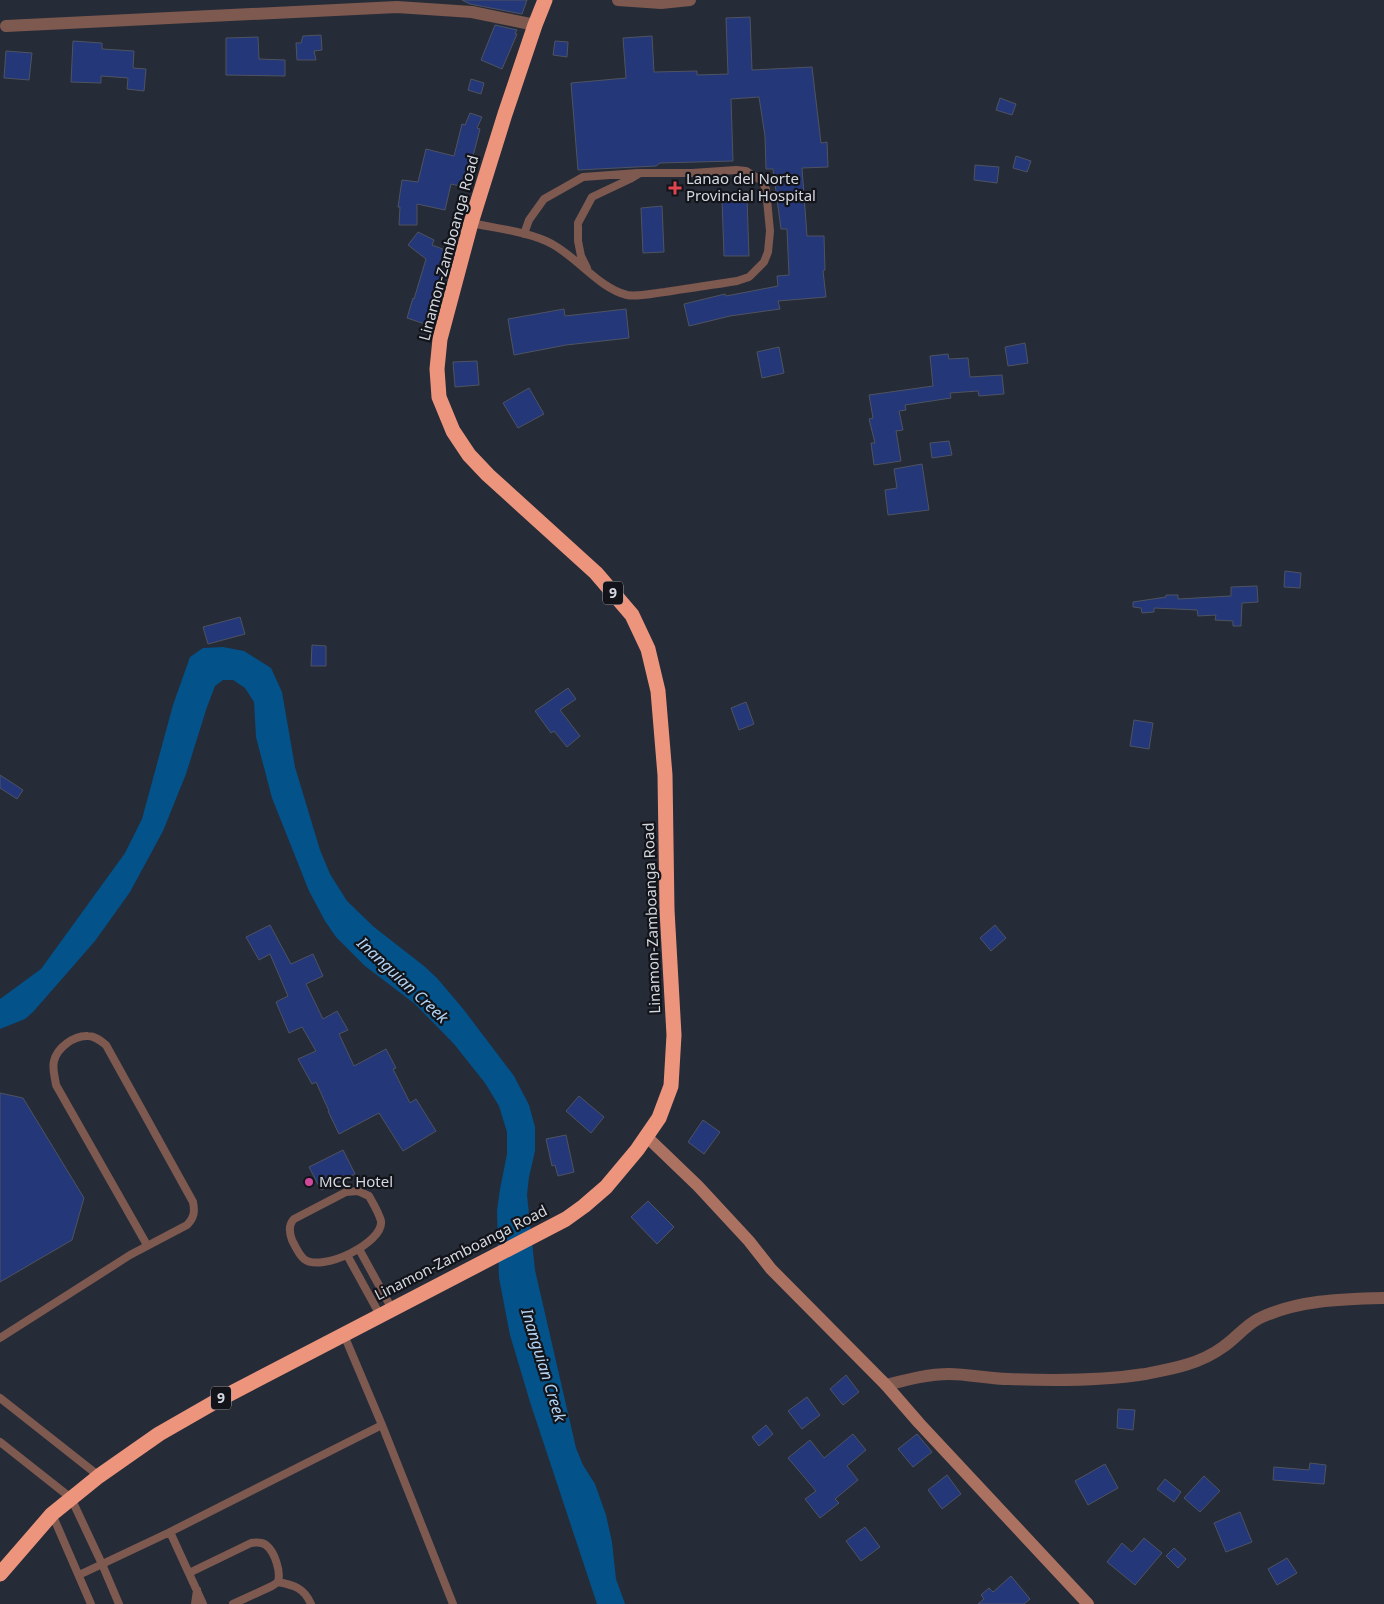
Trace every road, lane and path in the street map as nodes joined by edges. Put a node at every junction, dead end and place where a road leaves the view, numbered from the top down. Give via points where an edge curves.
1 (545, 0) edge
2 (618, 0) edge
3 (690, 0) edge
4 (535, 25) junction
5 (6, 26) dead end
6 (640, 173) junction
7 (471, 223) junction
8 (524, 234) junction
9 (587, 268) junction
10 (647, 1137) junction
11 (147, 1245) junction
12 (358, 1249) junction
13 (347, 1254) junction
14 (1384, 1298) edge
15 (386, 1312) junction
16 (344, 1336) junction
17 (0, 1338) edge
18 (886, 1385) junction
19 (0, 1398) edge
20 (382, 1425) junction
21 (0, 1442) edge
22 (99, 1476) junction
23 (71, 1498) junction
24 (52, 1514) junction
25 (170, 1532) junction
26 (102, 1564) junction
27 (189, 1573) junction
28 (0, 1574) edge
29 (79, 1575) junction
30 (278, 1582) junction
31 (197, 1590) junction
32 (91, 1604) edge
33 (119, 1604) edge
34 (195, 1604) edge
35 (203, 1604) edge
36 (233, 1604) edge
37 (311, 1604) edge
38 (453, 1604) edge
39 (1088, 1604) edge

1 - 4 highway, Linamon-Zamboanga Road / 9
2 - 3 street via 661,4
4 - 5 street via 472,12 397,7
4 - 7 highway, Linamon-Zamboanga Road / 9
6 - 8 lane via 584,177 544,199 529,220
6 - 9 lane via 592,197 578,222 578,241
6 - 9 lane via 736,170 754,175 766,189 769,242 764,262 749,277 737,281 630,295 613,290
7 - 8 lane
7 - 10 highway, Linamon-Zamboanga Road / 9 via 440,339 437,369 442,405 469,455 596,573 632,615 648,649 658,691 665,775 667,910 674,1034 671,1086
8 - 9 lane via 551,243
10 - 15 highway, Linamon-Zamboanga Road / 9 via 606,1187 566,1219
10 - 18 street via 698,1186 771,1269
11 - 11 lane via 187,1225 192,1220 193,1202 106,1045 93,1037 83,1036 60,1049 54,1060 56,1085
11 - 17 lane
12 - 13 lane
12 - 13 lane via 380,1228 380,1220 365,1193 346,1192 294,1218 289,1229 302,1258 318,1264
12 - 15 lane
13 - 15 lane
14 - 18 street via 1305,1304 1274,1313 1257,1320 1222,1348 1200,1360 1143,1374 1068,1381 948,1374
15 - 16 highway, Linamon-Zamboanga Road / 9
16 - 20 lane
16 - 22 highway, Linamon-Zamboanga Road / 9 via 220,1399 159,1434
18 - 39 street
19 - 22 lane
20 - 25 lane
20 - 38 lane
21 - 23 lane
22 - 23 highway, Linamon-Zamboanga Road / 9
23 - 24 highway, Linamon-Zamboanga Road / 9
23 - 26 lane
24 - 28 highway, Linamon-Zamboanga Road / 9
24 - 29 lane
25 - 26 lane
25 - 27 lane
26 - 29 lane
26 - 33 lane
27 - 30 lane via 258,1542 270,1549 279,1570
27 - 31 lane
29 - 32 lane
30 - 36 lane
30 - 37 lane via 302,1589
31 - 34 lane
31 - 35 lane

